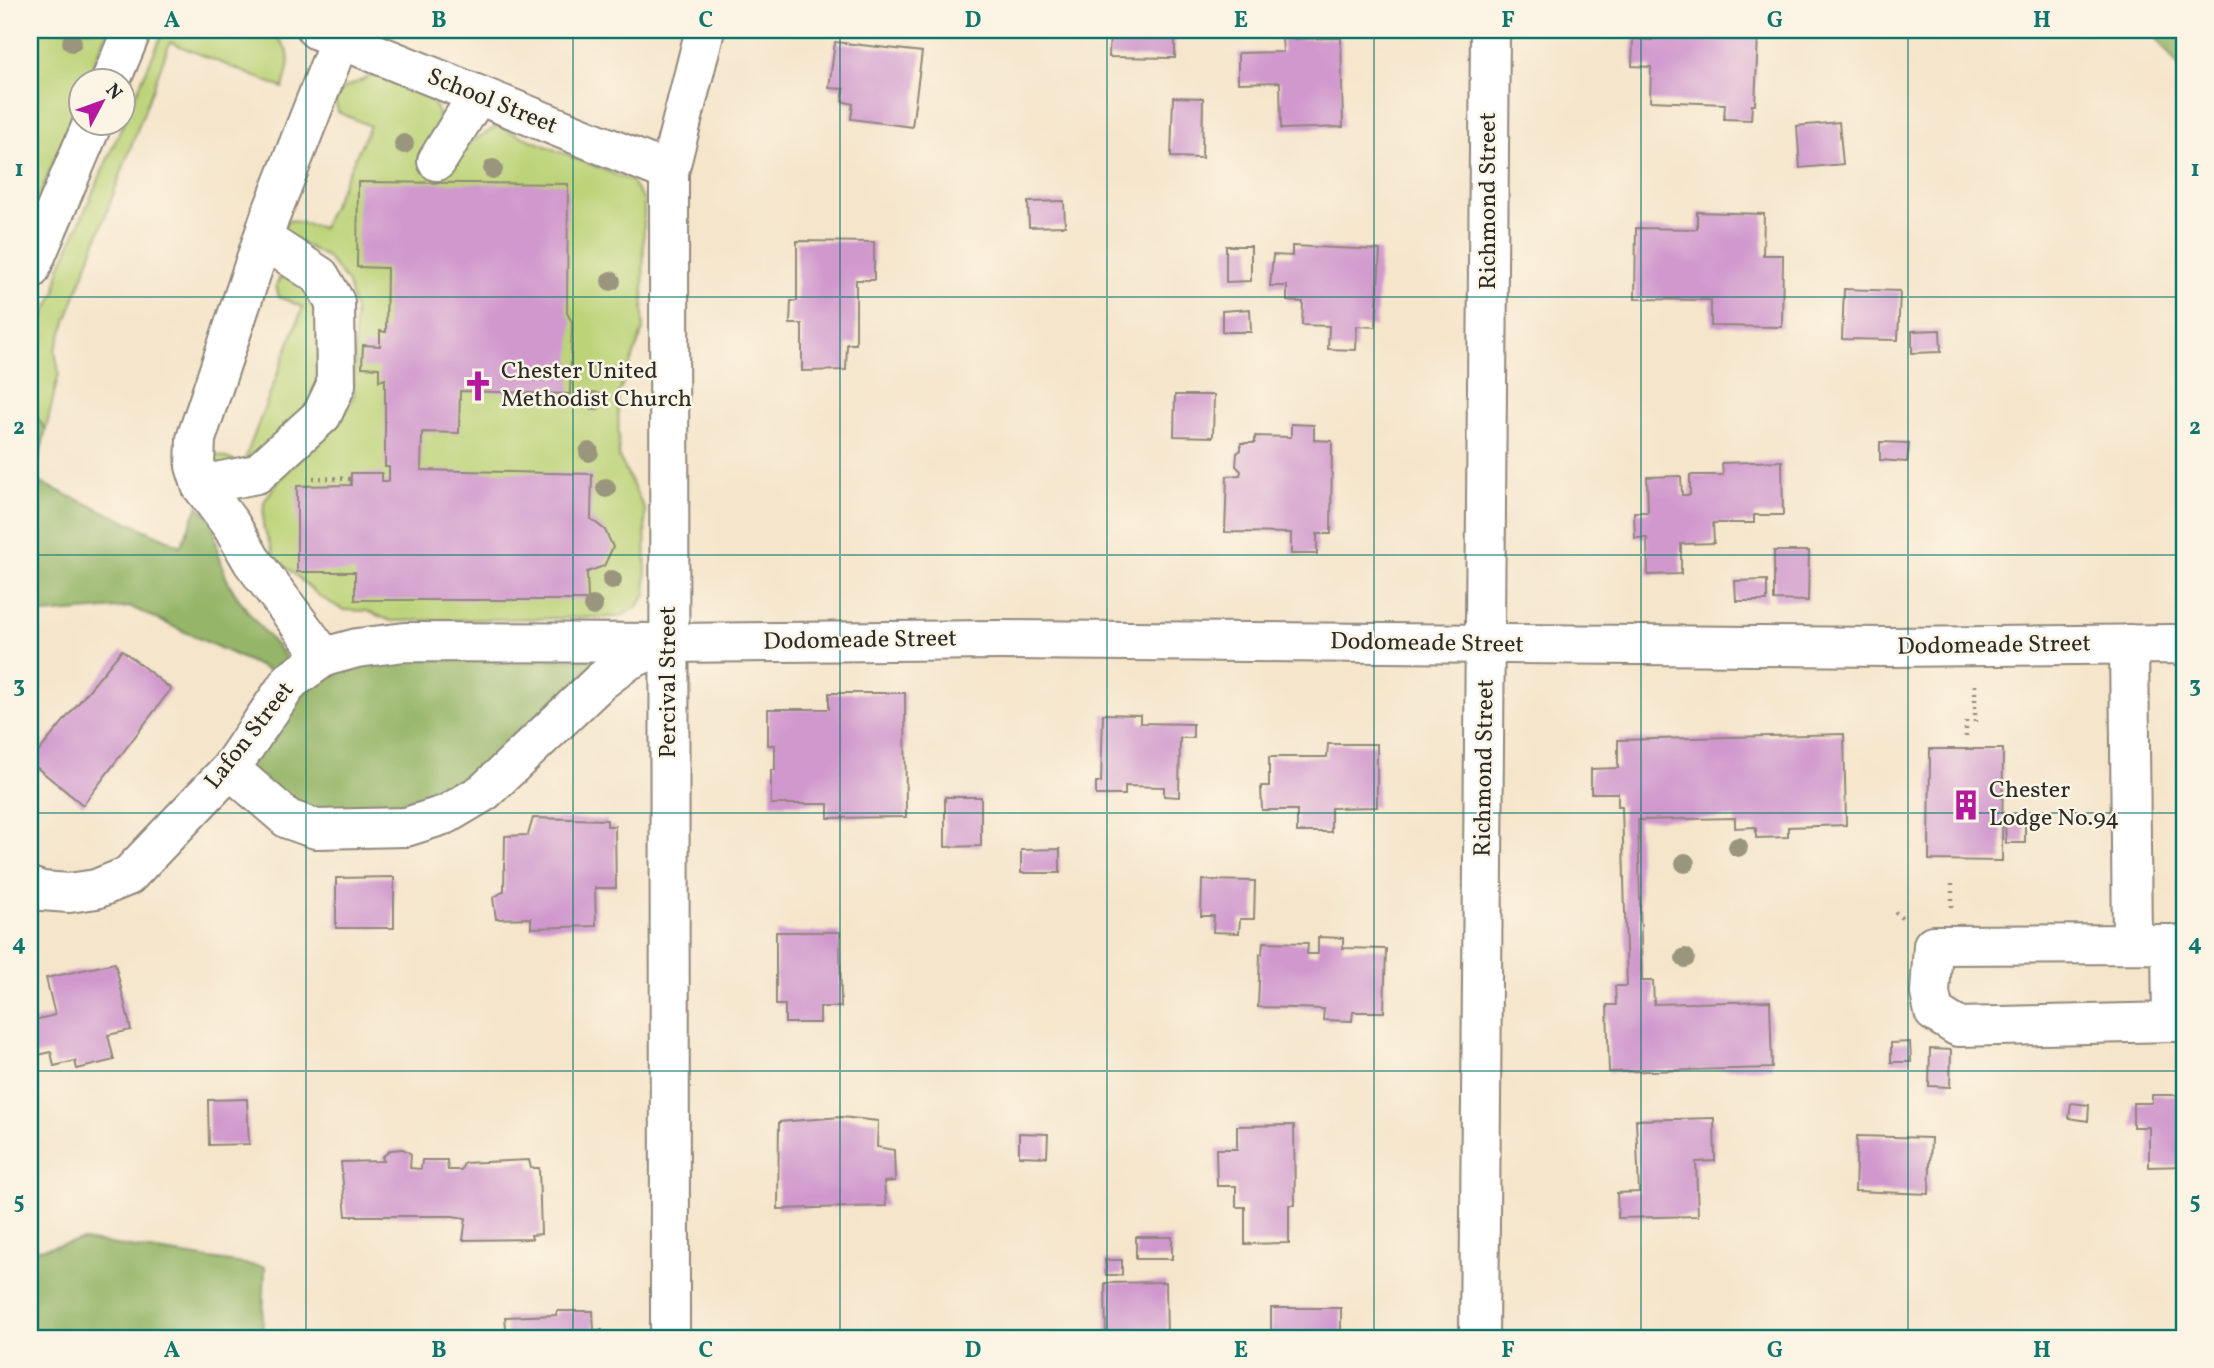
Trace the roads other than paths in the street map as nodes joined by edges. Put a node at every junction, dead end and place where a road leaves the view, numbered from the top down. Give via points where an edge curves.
1 (132, 30) edge
2 (705, 30) edge
3 (1490, 30) edge
4 (328, 35) edge
5 (117, 66) edge
6 (477, 96) junction
7 (87, 136) edge
8 (437, 161) dead end
9 (669, 172) junction
10 (263, 239) junction
11 (30, 270) edge
12 (201, 485) junction
13 (669, 643) junction
14 (2129, 644) junction
15 (1486, 645) junction
16 (2184, 646) edge
17 (324, 657) junction
18 (230, 769) junction
19 (30, 887) edge
20 (2132, 943) junction
21 (2178, 1022) edge
22 (670, 1338) edge
23 (1479, 1338) edge

1 - 5 street
2 - 9 street, Percival Street
3 - 15 street, Richmond Street
4 - 6 street, School Street
4 - 10 street via 298,144
6 - 8 street
6 - 9 street, School Street
7 - 11 street
9 - 13 street, Percival Street
10 - 12 street via 197,439 195,466
10 - 12 street via 320,276 335,302 336,385 322,415 257,474
12 - 17 street
13 - 15 street, Dodomeade Street via 1000,639
13 - 17 street, Lafon Street via 405,642
13 - 18 street via 629,660 601,681 484,793 446,814 405,827 316,829 288,819
13 - 22 street, Percival Street
14 - 15 street, Dodomeade Street
14 - 16 street, Dodomeade Street
14 - 20 street
15 - 23 street, Richmond Street
17 - 18 street, Lafon Street via 290,681
18 - 19 street, Lafon Street via 128,876 96,889 69,893
20 - 21 street via 2171,944
20 - 21 street via 1933,945 1930,993 1934,1012 1958,1027

